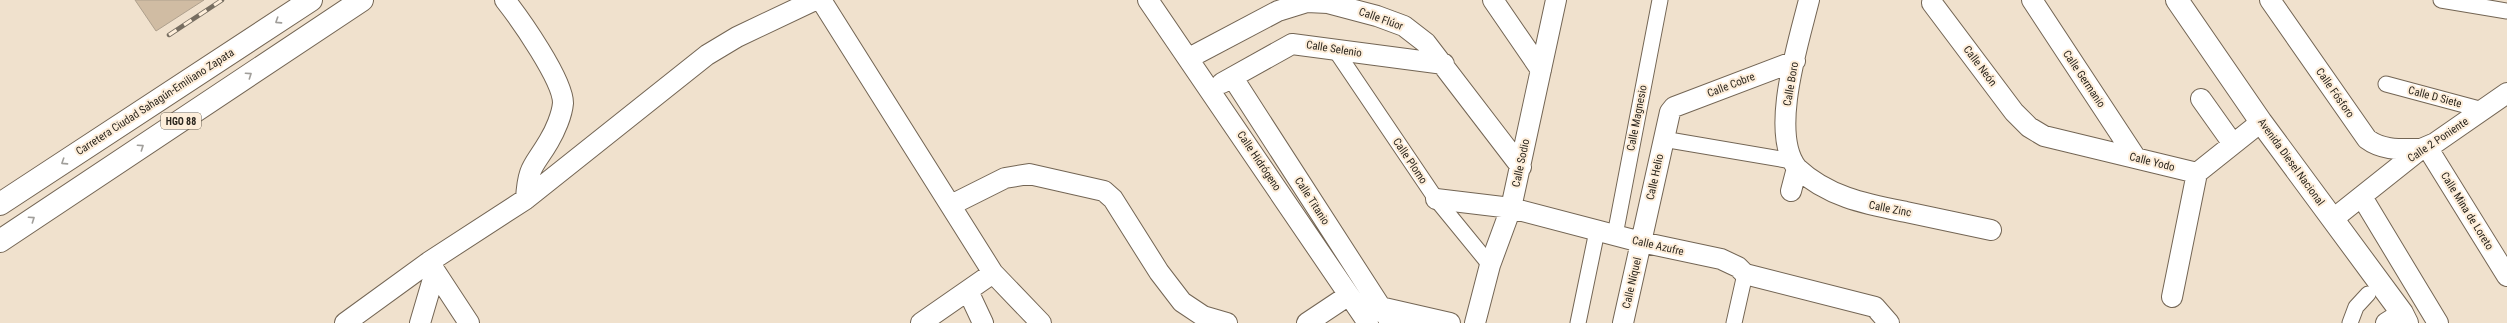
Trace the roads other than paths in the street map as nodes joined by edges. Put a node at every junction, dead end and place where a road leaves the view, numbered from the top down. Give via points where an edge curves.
1 (311, 0) edge
2 (362, 0) edge
3 (505, 0) edge
4 (815, 0) edge
5 (821, 0) edge
6 (1148, 0) edge
7 (1493, 0) edge
8 (1556, 0) edge
9 (1660, 0) edge
10 (1809, 0) edge
11 (2032, 0) edge
12 (2177, 0) edge
13 (2270, 0) edge
14 (2441, 0) edge
15 (1932, 3) dead end
16 (2507, 11) edge
17 (1336, 51) junction
18 (1189, 58) junction
19 (1795, 61) junction
20 (1444, 64) junction
21 (1541, 70) junction
22 (1233, 78) junction
23 (2386, 84) dead end
24 (1210, 90) junction
25 (2507, 93) edge
26 (2201, 99) dead end
27 (2483, 110) junction
28 (1670, 112) joint
29 (2261, 122) junction
30 (2029, 127) joint
31 (1663, 139) junction
32 (2233, 144) junction
33 (2424, 148) junction
34 (2136, 158) junction
35 (1795, 165) junction
36 (1521, 167) junction
37 (2197, 174) junction
38 (1791, 191) dead end
39 (2362, 197) junction
40 (526, 199) junction
41 (1436, 199) junction
42 (0, 204) edge
43 (951, 205) junction
44 (1511, 208) junction
45 (0, 213) edge
46 (2333, 219) junction
47 (1991, 230) dead end
48 (1606, 233) junction
49 (7, 237) edge
50 (1641, 242) junction
51 (1490, 265) junction
52 (432, 267) junction
53 (993, 273) junction
54 (1744, 274) junction
55 (2507, 276) edge
56 (968, 291) junction
57 (2368, 294) dead end
58 (1349, 295) junction
59 (2172, 298) dead end
60 (1380, 307) junction
61 (2398, 320) edge
62 (345, 323) edge
63 (420, 323) edge
64 (469, 323) edge
65 (920, 323) edge
66 (983, 323) edge
67 (1041, 323) edge
68 (1227, 323) edge
69 (1307, 323) edge
70 (1368, 323) edge
71 (1391, 323) edge
72 (1450, 323) edge
73 (1475, 323) edge
74 (1578, 323) edge
75 (1623, 323) edge
76 (1734, 323) edge
77 (1890, 323) edge
78 (2350, 323) edge
79 (2438, 323) edge

1 -> 42 main road, Carretera Ciudad Sahagún-Emiliano Zapata / HGO 88
49 -> 2 main road, HGO 88
3 - 40 street via 518,17 562,94 563,104 559,119 527,178
4 - 40 street via 737,37 707,55
5 - 43 street
6 - 18 street, Calle Hidrógeno
7 - 21 street
8 - 21 street, Calle Sodio
9 - 48 street, Calle Magnesio
10 - 19 street, Calle Boro
11 - 34 street, Calle Germanio
12 - 29 main road, Avenida Diesel Nacional
13 - 33 street, Calle Fósforo via 2367,139 2376,146 2392,149
14 - 16 street
15 - 30 street, Calle Neón via 2014,112
17 - 20 street, Calle Selenio
17 - 22 street, Calle Selenio via 1292,44
17 - 41 street, Calle Plomo
18 - 20 street, Calle Flúor via 1278,11 1307,2 1328,3 1404,26 1426,43
18 - 24 street, Calle Hidrógeno
19 - 28 street, Calle Cobre via 1674,107
19 - 35 street, Calle Boro via 1786,104 1786,134
20 - 36 street, Calle Flúor
21 - 36 street, Calle Sodio
22 - 24 street, Calle Selenio
22 - 60 street, Calle Titanio
23 - 27 street, Calle D Siete
24 - 58 street, Calle Hidrógeno
25 - 27 street, Calle 2 Poniente
26 - 32 street
27 - 33 street, Calle 2 Poniente
28 - 31 street, Calle Helio
29 - 32 street
29 - 46 main road, Avenida Diesel Nacional
30 - 34 street, Calle Yodo via 2044,136 2064,142
31 - 35 street, Calle Zinc
31 - 50 street, Calle Helio
32 - 37 street
33 - 39 street, Calle 2 Poniente
33 - 55 street, Calle Mina de Loreto
34 - 37 street, Calle Yodo
35 - 38 street, Calle Boro
35 - 47 street, Calle Zinc via 1808,178 1828,191 1856,202
36 - 44 street, Calle Sodio
37 - 59 street
39 - 46 street, Calle 2 Poniente
39 - 79 street
40 - 52 street
41 - 44 street, Calle Azufre
41 - 51 street, Calle Plomo
43 - 53 street
43 - 68 street via 1005,178 1017,175 1041,177 1104,191 1113,199 1159,272 1182,302 1203,316
44 - 48 street, Calle Azufre
44 - 51 street, Calle Sodio
45 - 49 main road
46 - 61 main road, Avenida Diesel Nacional
48 - 50 street, Calle Azufre
48 - 74 street, Calle Magnesio
50 - 54 street, Calle Azufre via 1721,259
50 - 75 street, Calle Níquel
51 - 73 street, Calle Sodio
52 - 62 street
52 - 63 street
52 - 64 street
53 - 56 street
53 - 67 street
54 - 76 street
54 - 77 street, Calle Azufre via 1875,306
56 - 65 street
56 - 66 street
57 - 78 street via 2356,307
58 - 69 street
58 - 70 street, Calle Hidrógeno
60 - 71 street, Calle Titanio
60 - 72 street

